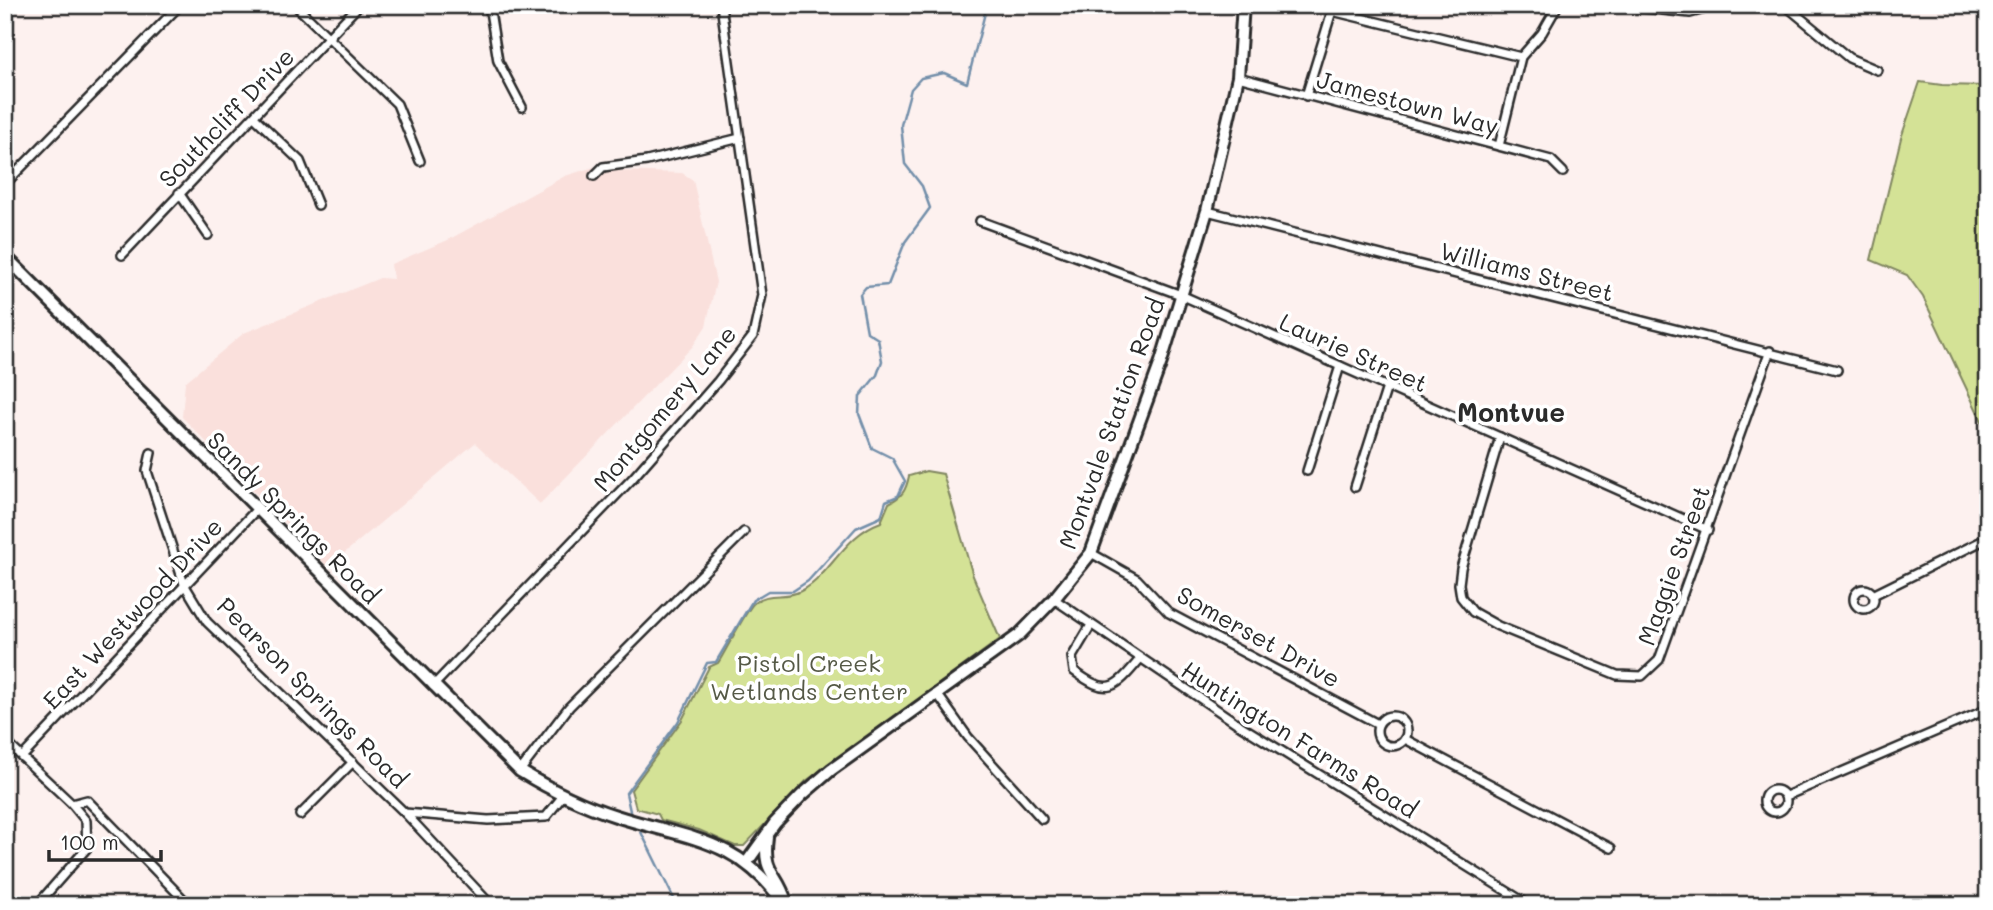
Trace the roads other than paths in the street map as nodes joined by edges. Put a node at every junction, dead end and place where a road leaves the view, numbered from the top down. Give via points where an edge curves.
1 (180, 5) edge
2 (295, 5) edge
3 (359, 5) edge
4 (489, 5) edge
5 (721, 5) edge
6 (1243, 5) edge
7 (1558, 5) edge
8 (1617, 5) edge
9 (1720, 5) edge
10 (1785, 5) edge
11 (1975, 5) edge
12 (1689, 9) edge
13 (1988, 15) edge
14 (328, 38) junction
15 (1521, 57) junction
16 (1877, 70) dead end
17 (1238, 77) junction
18 (1306, 96) junction
19 (522, 107) dead end
20 (254, 117) junction
21 (740, 138) junction
22 (1500, 146) junction
23 (420, 161) dead end
24 (1563, 172) dead end
25 (594, 176) dead end
26 (5, 184) edge
27 (179, 193) junction
28 (318, 205) dead end
29 (1207, 211) junction
30 (980, 221) dead end
31 (208, 235) dead end
32 (5, 256) edge
33 (122, 256) dead end
34 (1181, 295) junction
35 (1770, 351) junction
36 (1340, 366) junction
37 (1837, 370) dead end
38 (1387, 387) junction
39 (1500, 437) junction
40 (151, 453) dead end
41 (1307, 471) dead end
42 (1355, 487) dead end
43 (257, 509) junction
44 (1708, 530) junction
45 (744, 532) dead end
46 (1988, 538) edge
47 (1091, 553) junction
48 (184, 584) junction
49 (1873, 595) dead end
50 (1054, 599) junction
51 (1091, 625) junction
52 (1140, 659) junction
53 (433, 686) junction
54 (938, 695) junction
55 (1988, 709) edge
56 (1378, 724) junction
57 (1405, 739) junction
58 (5, 741) edge
59 (22, 757) junction
60 (353, 762) junction
61 (520, 771) junction
62 (1786, 796) dead end
63 (562, 797) junction
64 (72, 804) junction
65 (405, 813) junction
66 (300, 815) dead end
67 (1042, 819) dead end
68 (767, 834) junction
69 (1611, 848) dead end
70 (747, 862) junction
71 (37, 905) edge
72 (189, 905) edge
73 (491, 905) edge
74 (786, 905) edge
75 (1529, 905) edge

1 - 26 street
2 - 14 street
3 - 14 street, Southcliff Drive
4 - 19 street via 498,61
5 - 21 street, Montgomery Lane
6 - 17 street, Montvale Station Road
7 - 15 street
8 - 12 street
9 - 12 street
10 - 16 street via 1849,58
11 - 13 street
14 - 20 street, Southcliff Drive
14 - 23 street via 397,104
15 - 18 street via 1332,11
15 - 22 street
17 - 18 street, Jamestown Way
17 - 29 street, Montvale Station Road
18 - 22 street, Jamestown Way
20 - 27 street, Southcliff Drive
20 - 28 street via 300,161
21 - 25 street via 603,167
21 - 53 street, Montgomery Lane via 762,295 752,336 632,479
22 - 24 street, Jamestown Way via 1551,160
27 - 31 street
27 - 33 street, Southcliff Drive
29 - 34 street, Montvale Station Road
29 - 35 street, Williams Street
30 - 34 street, Laurie Street
32 - 43 street, Sandy Springs Road
34 - 36 street, Laurie Street
34 - 47 street, Montvale Station Road
35 - 37 street, Williams Street
35 - 44 street, Maggie Street
36 - 38 street, Laurie Street
36 - 41 street
38 - 39 street, Laurie Street
38 - 42 street
39 - 44 street, Laurie Street
39 - 44 street, Maggie Street via 1458,584 1466,606 1498,626 1617,675 1642,676 1659,660
40 - 48 street, Pearson Springs Road via 147,471
43 - 48 street, East Westwood Drive
43 - 53 street, Sandy Springs Road
45 - 61 street via 569,707
46 - 49 street
47 - 50 street, Montvale Station Road
47 - 56 street, Somerset Drive via 1137,579 1169,612
48 - 59 street, East Westwood Drive
48 - 60 street, Pearson Springs Road via 207,622
50 - 51 street, Huntington Farms Road
50 - 54 street, Montvale Station Road via 1018,635
51 - 52 street, Huntington Farms Road
51 - 52 street via 1072,657 1074,671 1091,684 1103,689 1114,686
52 - 75 street, Huntington Farms Road
53 - 61 street, Sandy Springs Road
54 - 67 street via 968,737
54 - 68 street, Montvale Station Road via 831,770
55 - 62 street
56 - 57 street, Somerset Drive via 1376,732 1384,745 1392,747
56 - 57 street, Somerset Drive via 1391,716 1399,718 1405,723
57 - 69 street, Somerset Drive
58 - 59 street
59 - 64 street
60 - 65 street, Pearson Springs Road
60 - 66 street
61 - 63 street, Sandy Springs Road
63 - 65 street, Pearson Springs Road via 546,817 488,820
63 - 70 street via 701,838
64 - 71 street via 86,821 88,848
64 - 72 street via 87,800
65 - 73 street
68 - 70 street, Montvale Station Road
68 - 74 street via 765,864 782,887
70 - 74 street

